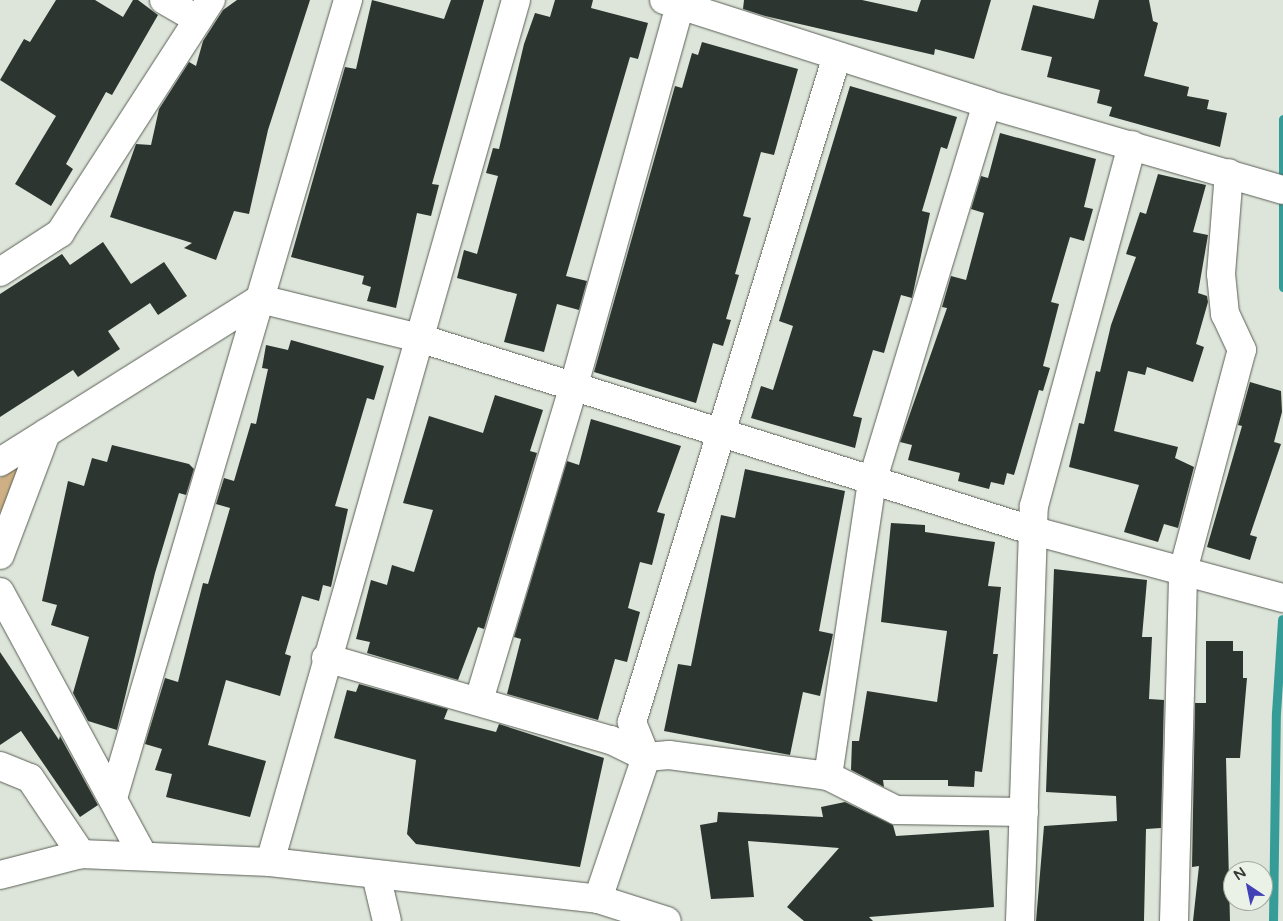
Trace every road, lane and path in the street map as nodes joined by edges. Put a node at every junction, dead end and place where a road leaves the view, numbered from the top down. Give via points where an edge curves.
1 (164, 0) edge
2 (348, 0) edge
3 (516, 0) edge
4 (672, 3) edge
5 (204, 10) edge
6 (837, 56) junction
7 (987, 104) junction
8 (1132, 145) junction
9 (1229, 172) junction
10 (1272, 186) edge
11 (0, 272) edge
12 (260, 300) junction
13 (420, 338) junction
14 (574, 385) junction
15 (719, 432) junction
16 (46, 433) junction
17 (0, 462) edge
18 (872, 482) junction
19 (1034, 531) junction
20 (0, 555) edge
21 (1183, 570) junction
22 (0, 592) edge
23 (1283, 598) edge
24 (326, 658) junction
25 (479, 700) junction
26 (646, 757) junction
27 (0, 766) edge
28 (828, 776) junction
29 (114, 798) junction
30 (1024, 812) junction
31 (81, 854) junction
32 (143, 855) junction
33 (270, 862) junction
34 (0, 876) edge
35 (376, 876) junction
36 (598, 899) junction
37 (388, 921) edge
38 (667, 921) edge
39 (1020, 921) edge
40 (1174, 921) edge

1 - 5 street
2 - 12 street
3 - 13 street
4 - 6 street
4 - 14 street
5 - 11 street via 60,233
6 - 7 street
6 - 15 street
7 - 8 street
7 - 18 street
8 - 9 street
8 - 19 street via 1034,506
9 - 10 street
9 - 21 street via 1221,274 1225,314 1242,350
12 - 13 street
12 - 16 street
12 - 29 street
13 - 14 street
13 - 24 street
14 - 15 street
14 - 25 street
15 - 18 street
15 - 26 street via 632,722
16 - 17 street
16 - 20 street
18 - 19 street
18 - 28 street
19 - 21 street
19 - 30 street
21 - 23 street
21 - 40 street
22 - 29 street
24 - 25 street
24 - 33 street
25 - 26 street via 611,740
26 - 28 street via 669,755
26 - 36 street
27 - 31 street via 30,778
28 - 30 street via 896,810
29 - 32 street
30 - 39 street
31 - 32 street
31 - 34 street
32 - 33 street
33 - 35 street
35 - 36 street
35 - 37 street
36 - 38 street

